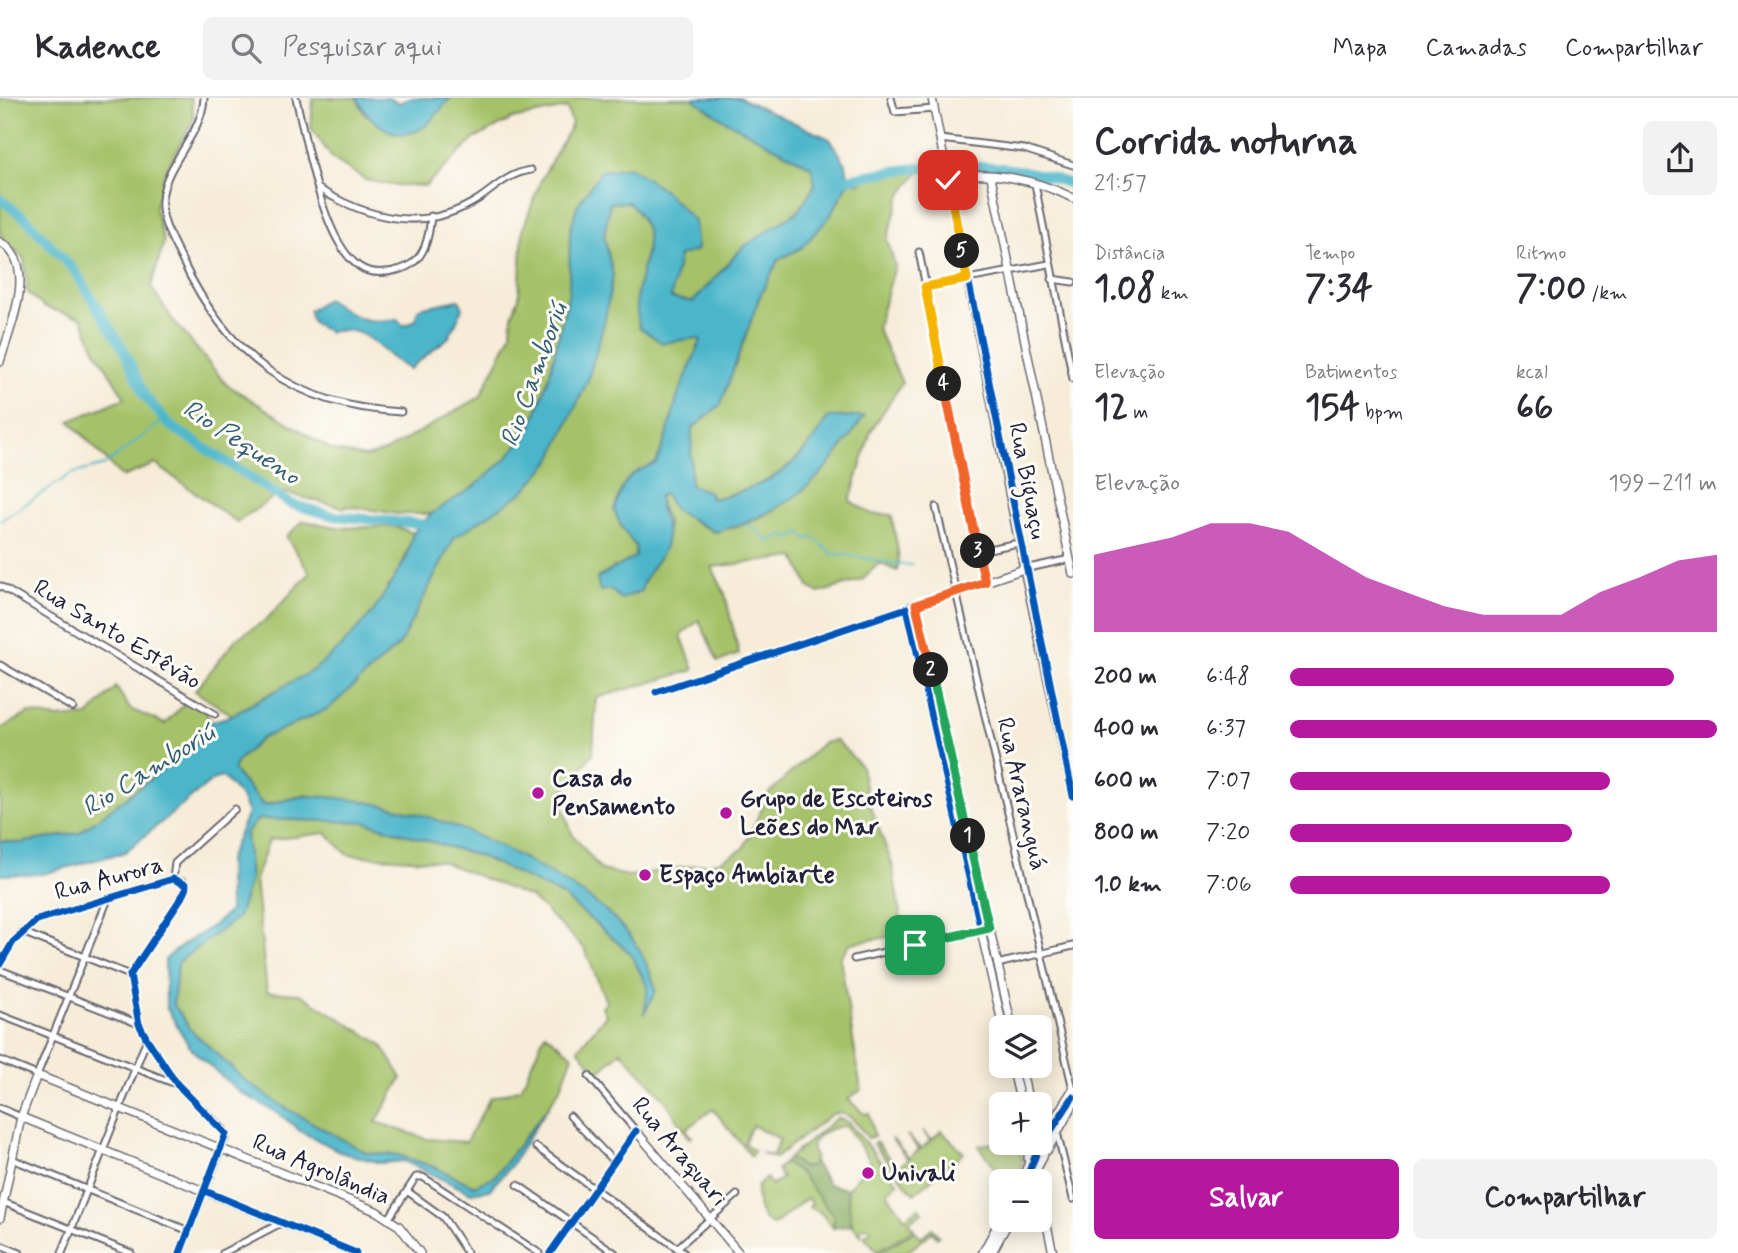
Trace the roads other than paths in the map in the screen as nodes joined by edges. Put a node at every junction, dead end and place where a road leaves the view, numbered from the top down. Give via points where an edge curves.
1 (204, 98) edge
2 (296, 98) edge
3 (891, 98) edge
4 (932, 98) edge
5 (934, 109) junction
6 (940, 139) junction
7 (1073, 165) edge
8 (531, 170) dead end
9 (947, 176) junction
10 (991, 177) junction
11 (1035, 184) junction
12 (318, 188) junction
13 (1073, 198) edge
14 (430, 216) junction
15 (0, 242) edge
16 (919, 252) dead end
17 (1049, 264) junction
18 (1010, 271) junction
19 (967, 279) junction
20 (1052, 279) junction
21 (1073, 282) edge
22 (925, 287) junction
23 (0, 362) edge
24 (1073, 379) edge
25 (401, 412) dead end
26 (936, 507) dead end
27 (1019, 544) junction
28 (978, 551) junction
29 (1070, 559) junction
30 (1024, 569) junction
31 (1073, 574) edge
32 (985, 582) junction
33 (0, 586) edge
34 (956, 592) junction
35 (916, 605) junction
36 (906, 608) junction
37 (0, 665) edge
38 (656, 692) dead end
39 (73, 708) dead end
40 (215, 714) dead end
41 (1073, 796) edge
42 (236, 810) dead end
43 (970, 845) junction
44 (961, 846) junction
45 (173, 879) junction
46 (108, 899) junction
47 (985, 929) junction
48 (22, 932) junction
49 (1073, 946) edge
50 (1041, 954) junction
51 (85, 957) junction
52 (854, 959) dead end
53 (0, 964) edge
54 (998, 964) junction
55 (0, 970) edge
56 (130, 975) junction
57 (69, 996) junction
58 (0, 1015) edge
59 (1001, 1015) edge
60 (1009, 1015) edge
61 (139, 1024) junction
62 (53, 1036) junction
63 (147, 1039) junction
64 (0, 1060) edge
65 (136, 1068) junction
66 (37, 1075) junction
67 (589, 1076) dead end
68 (177, 1084) junction
69 (1073, 1090) edge
70 (1073, 1104) edge
71 (0, 1108) edge
72 (120, 1109) junction
73 (21, 1116) junction
74 (570, 1116) dead end
75 (1052, 1122) edge
76 (636, 1131) junction
77 (1057, 1132) junction
78 (1052, 1140) edge
79 (536, 1147) dead end
80 (103, 1150) junction
81 (221, 1150) junction
82 (1029, 1155) joint
83 (1042, 1155) edge
84 (12, 1159) junction
85 (614, 1162) junction
86 (1027, 1169) edge
87 (518, 1185) dead end
88 (595, 1189) junction
89 (87, 1190) junction
90 (205, 1191) junction
91 (407, 1191) junction
92 (737, 1195) dead end
93 (1073, 1199) edge
94 (4, 1202) junction
95 (0, 1218) edge
96 (389, 1218) junction
97 (710, 1219) junction
98 (283, 1222) junction
99 (571, 1222) junction
100 (71, 1229) junction
101 (189, 1231) junction
102 (994, 1232) edge
103 (1002, 1232) edge
104 (1048, 1232) edge
105 (0, 1245) edge
106 (677, 1248) junction
107 (20, 1253) edge
108 (62, 1253) edge
109 (131, 1253) edge
110 (180, 1253) edge
111 (223, 1253) edge
112 (356, 1253) edge
113 (420, 1253) edge
114 (467, 1253) edge
115 (539, 1253) edge
116 (550, 1253) edge
117 (615, 1253) edge
118 (684, 1253) edge
119 (739, 1253) edge
120 (983, 1253) edge
121 (991, 1253) edge
122 (1053, 1253) edge

1 - 25 street via 199,125 175,162 162,203 173,240 217,320 249,357 300,389 366,410
2 - 12 street
3 - 5 street via 895,112
4 - 5 street, Rua Biguaçu
5 - 6 street, Rua Biguaçu
6 - 7 street via 1024,149
6 - 9 street, Rua Biguaçu
8 - 14 street via 508,177 460,210
9 - 10 street
9 - 19 street, Rua Biguaçu
10 - 11 street
10 - 18 street
11 - 13 street
11 - 17 street
12 - 14 street via 372,215 398,219
12 - 14 street via 343,252 368,271 408,267 421,255 429,237
15 - 23 street via 15,257 20,288
16 - 22 street
17 - 18 street
17 - 20 street
18 - 19 street
18 - 29 street
19 - 22 street
19 - 27 street, Rua Biguaçu
20 - 21 street
20 - 24 street
22 - 28 street
26 - 34 street, Rua Araranguá
27 - 28 street
27 - 30 street, Rua Biguaçu
28 - 32 street
29 - 30 street
29 - 31 street
30 - 32 street
30 - 41 street, Rua Biguaçu
32 - 34 street
33 - 40 street, Rua Santo Estêvão
34 - 35 street
34 - 50 street, Rua Araranguá
35 - 36 street
35 - 43 street
36 - 38 street
36 - 44 street
37 - 39 street
42 - 45 street via 175,863
43 - 44 street
43 - 47 street
44 - 47 street
45 - 46 street, Rua Aurora
45 - 56 street, Rua Aurora via 184,882 185,892
46 - 48 street, Rua Aurora via 49,915
46 - 51 street
47 - 52 street
47 - 54 street
47 - 59 street
48 - 51 street
48 - 53 street, Rua Aurora
49 - 50 street
50 - 54 street
50 - 69 street, Rua Araranguá
51 - 56 street
51 - 57 street
54 - 60 street
55 - 57 street
56 - 61 street
57 - 61 street
57 - 62 street
58 - 62 street
61 - 63 street
62 - 65 street
62 - 66 street
63 - 65 street
63 - 68 street
64 - 66 street, Rua Agrolândia
65 - 68 street
65 - 72 street
66 - 72 street, Rua Agrolândia
66 - 73 street
67 - 76 street, Rua Araquari
68 - 81 street via 224,1130
69 - 75 main road
70 - 77 main road
71 - 73 street
72 - 80 street
72 - 81 street, Rua Agrolândia
73 - 80 street
73 - 84 street
74 - 85 street
76 - 85 street
76 - 97 street, Rua Araquari
77 - 78 main road
77 - 93 street
79 - 88 street
80 - 89 street
80 - 90 street
81 - 90 street
81 - 96 street, Rua Agrolândia
82 - 83 main road
82 - 86 main road
84 - 89 street
84 - 94 street
85 - 88 street
87 - 99 street
88 - 99 street
88 - 106 street
89 - 100 street
89 - 101 street
90 - 98 street
90 - 101 street
91 - 96 street
91 - 114 street via 439,1213
91 - 115 street via 416,1177 423,1177
92 - 97 street
94 - 95 street
94 - 100 street
96 - 113 street, Rua Agrolândia
97 - 106 street
97 - 119 street, Rua Araquari
98 - 111 street
98 - 112 street
99 - 116 street
99 - 117 street
100 - 108 street
100 - 109 street
101 - 110 street
102 - 120 main road
103 - 121 main road
104 - 122 street
105 - 107 street
106 - 118 street

